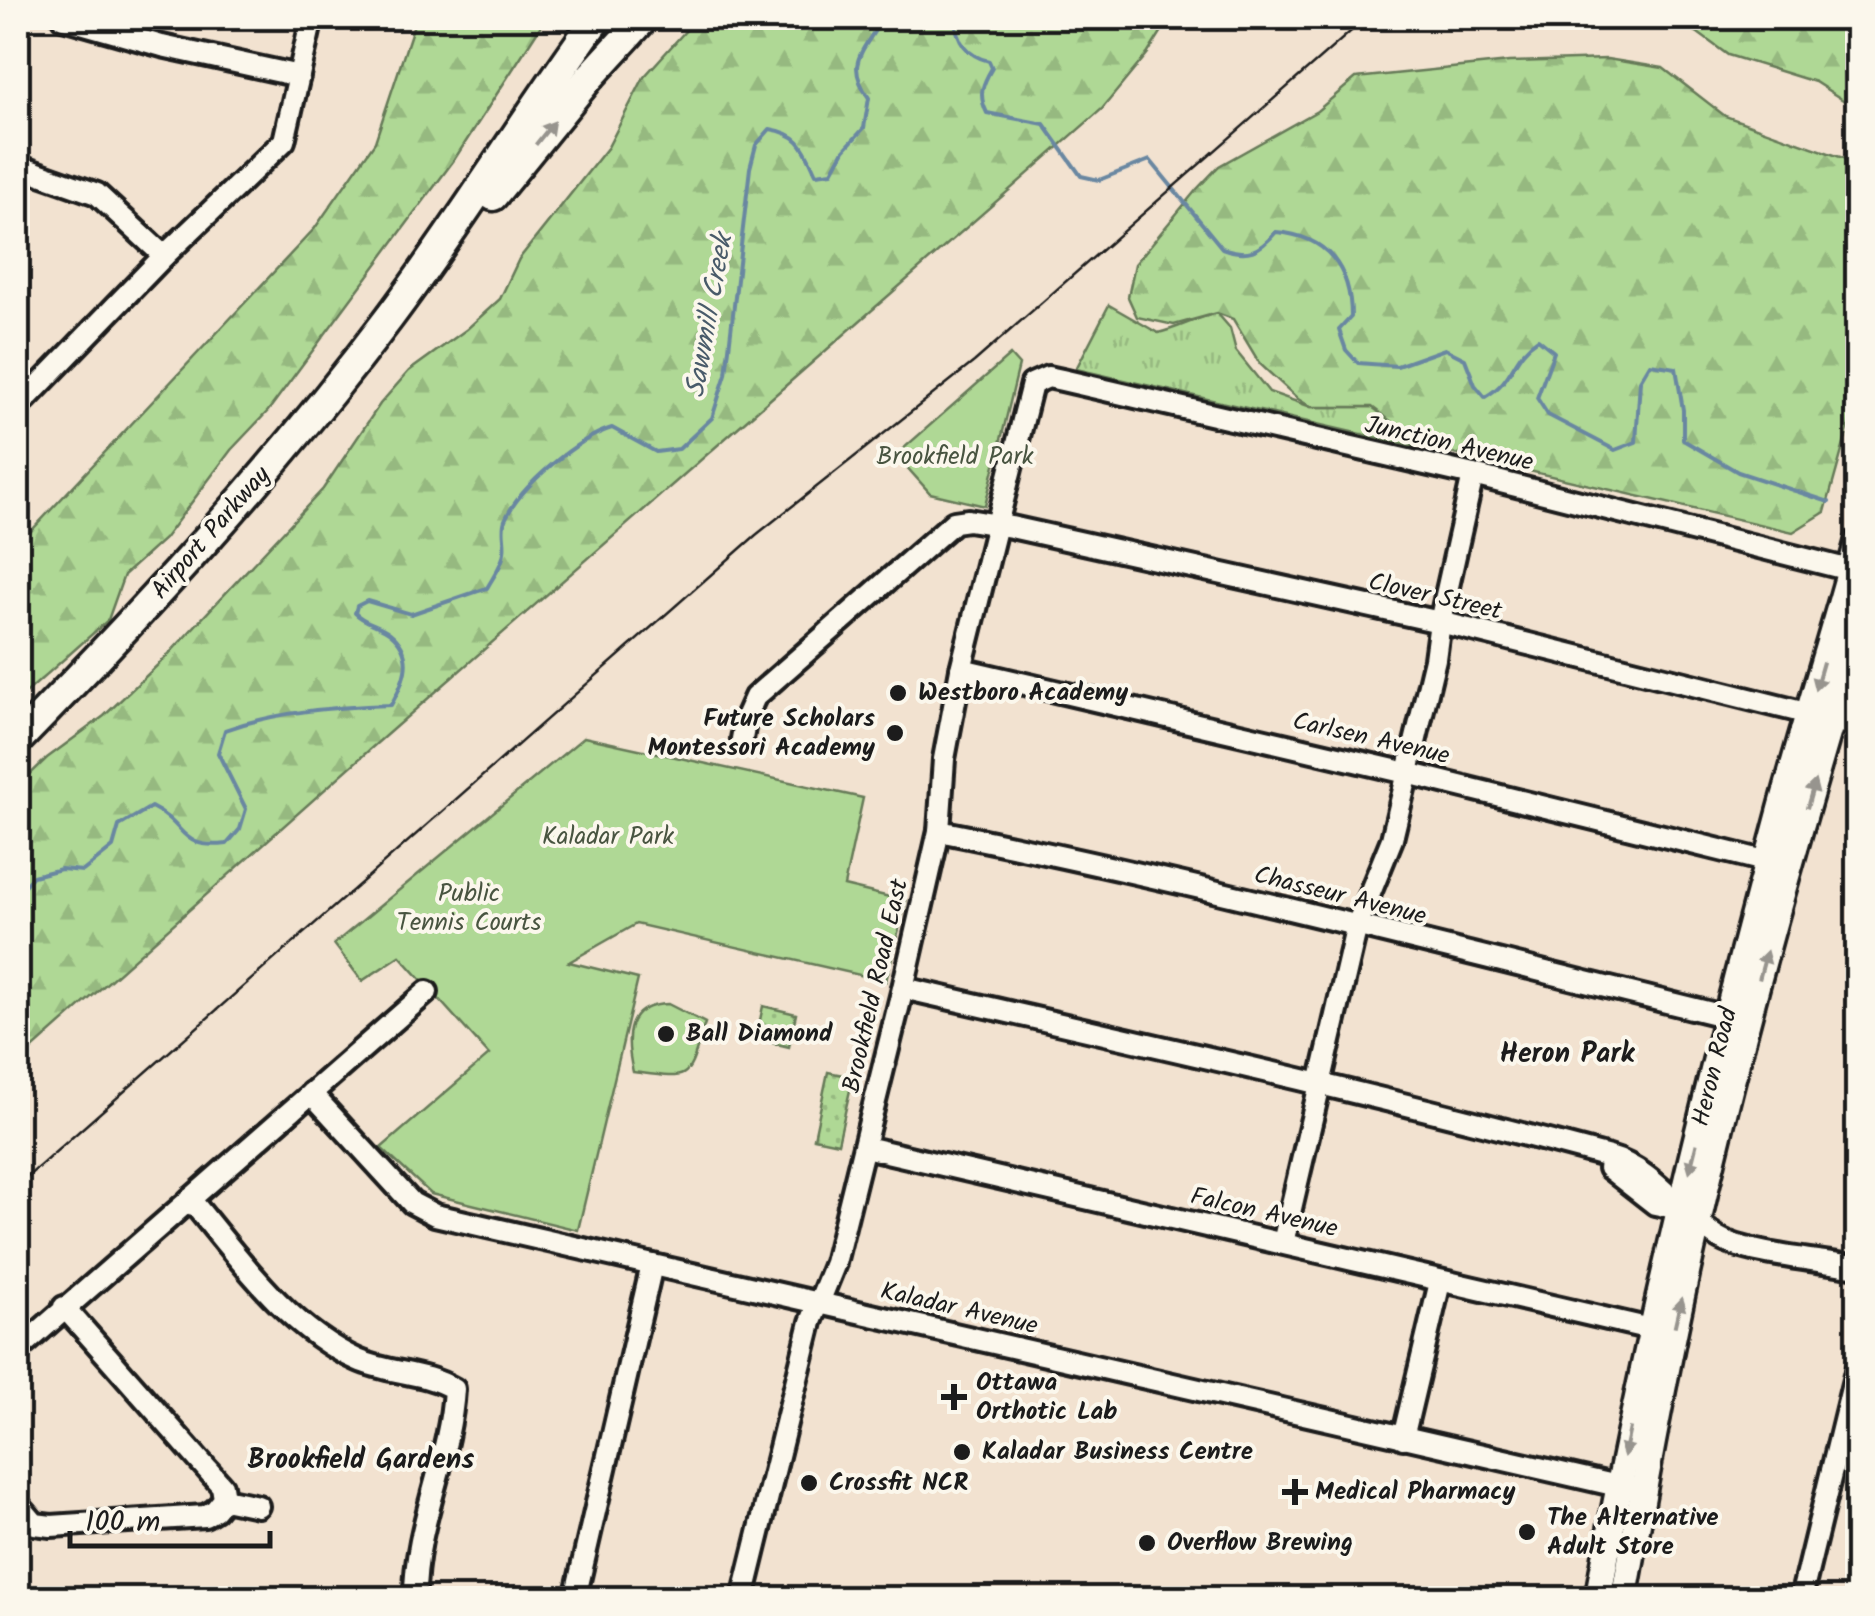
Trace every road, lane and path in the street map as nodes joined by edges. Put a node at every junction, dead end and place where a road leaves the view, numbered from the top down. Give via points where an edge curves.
1 (63, 18) edge
2 (312, 18) edge
3 (597, 18) edge
4 (644, 18) edge
5 (298, 76) junction
6 (18, 166) edge
7 (164, 256) junction
8 (392, 314) junction
9 (1035, 381) joint
10 (18, 407) edge
11 (1473, 475) junction
12 (999, 524) junction
13 (1858, 542) edge
14 (1850, 570) junction
15 (1440, 622) junction
16 (1858, 631) edge
17 (961, 669) junction
18 (1820, 717) junction
19 (1858, 726) edge
20 (742, 739) dead end
21 (18, 740) edge
22 (1408, 773) junction
23 (940, 831) junction
24 (1768, 862) junction
25 (1358, 925) junction
26 (903, 988) junction
27 (428, 992) dead end
28 (1728, 1017) junction
29 (1322, 1085) junction
30 (311, 1093) junction
31 (865, 1146) junction
32 (190, 1199) junction
33 (1689, 1215) junction
34 (1282, 1243) junction
35 (652, 1265) junction
36 (1847, 1265) edge
37 (1440, 1282) junction
38 (819, 1302) junction
39 (64, 1307) junction
40 (1651, 1329) junction
41 (18, 1350) edge
42 (1858, 1363) edge
43 (1403, 1438) junction
44 (1630, 1489) junction
45 (224, 1499) junction
46 (18, 1504) edge
47 (258, 1506) dead end
48 (416, 1598) edge
49 (574, 1598) edge
50 (743, 1598) edge
51 (1598, 1598) edge
52 (1624, 1598) edge
53 (1802, 1598) edge

1 - 5 street
2 - 5 street
3 - 8 highway, Airport Parkway
8 -> 4 highway, Airport Parkway
5 - 7 street via 284,141
6 - 7 street via 97,194
7 - 10 street
8 - 21 highway, Airport Parkway via 245,496
9 - 11 street, Junction Avenue via 1048,377
9 - 12 street, Brookfield Road East
11 - 14 street, Junction Avenue
11 - 15 street
12 - 15 street, Clover Street
12 - 17 street, Brookfield Road East
12 - 20 street, Clover Street via 954,522 756,698
13 - 14 main road, Heron Road
14 -> 18 main road, Heron Road
15 - 18 street, Clover Street
15 - 22 street
16 - 18 main road, Heron Road
17 - 22 street, Carlsen Avenue
17 - 23 street, Brookfield Road East via 944,760
18 - 19 street, Clover Street
18 - 24 main road, Heron Road
33 -> 18 main road, Heron Road via 1760,976
22 - 24 street, Carlsen Avenue
22 - 25 street via 1392,840
23 - 25 street, Chasseur Avenue
23 - 26 street, Brookfield Road East
24 - 28 main road, Heron Road
25 - 28 street, Chasseur Avenue
25 - 29 street
26 - 29 street
26 - 31 street, Brookfield Road East
27 - 30 street
28 -> 33 main road, Heron Road
29 - 33 street via 1591,1154 1655,1204
29 - 34 street
30 - 32 street
30 - 35 street, Kaladar Avenue via 412,1203 435,1215
31 - 34 street, Falcon Avenue
31 - 38 street, Brookfield Road East
32 - 39 street
32 - 48 street via 307,1330 360,1361 435,1377 454,1388 415,1570
33 - 36 street via 1721,1240
33 - 40 main road, Heron Road
44 -> 33 main road, Heron Road via 1673,1334
34 - 37 street, Falcon Avenue
35 - 38 street, Kaladar Avenue
35 - 49 street
37 - 40 street, Falcon Avenue
37 - 43 street
38 - 43 street, Kaladar Avenue
38 - 50 street, Brookfield Road East
39 - 41 street
39 - 45 street via 214,1476
40 -> 44 main road, Heron Road
42 - 53 street
43 - 44 street, Kaladar Avenue
44 - 51 main road, Heron Road
44 - 52 main road, Heron Road
45 - 46 street via 204,1516 51,1526 35,1524
45 - 47 street

